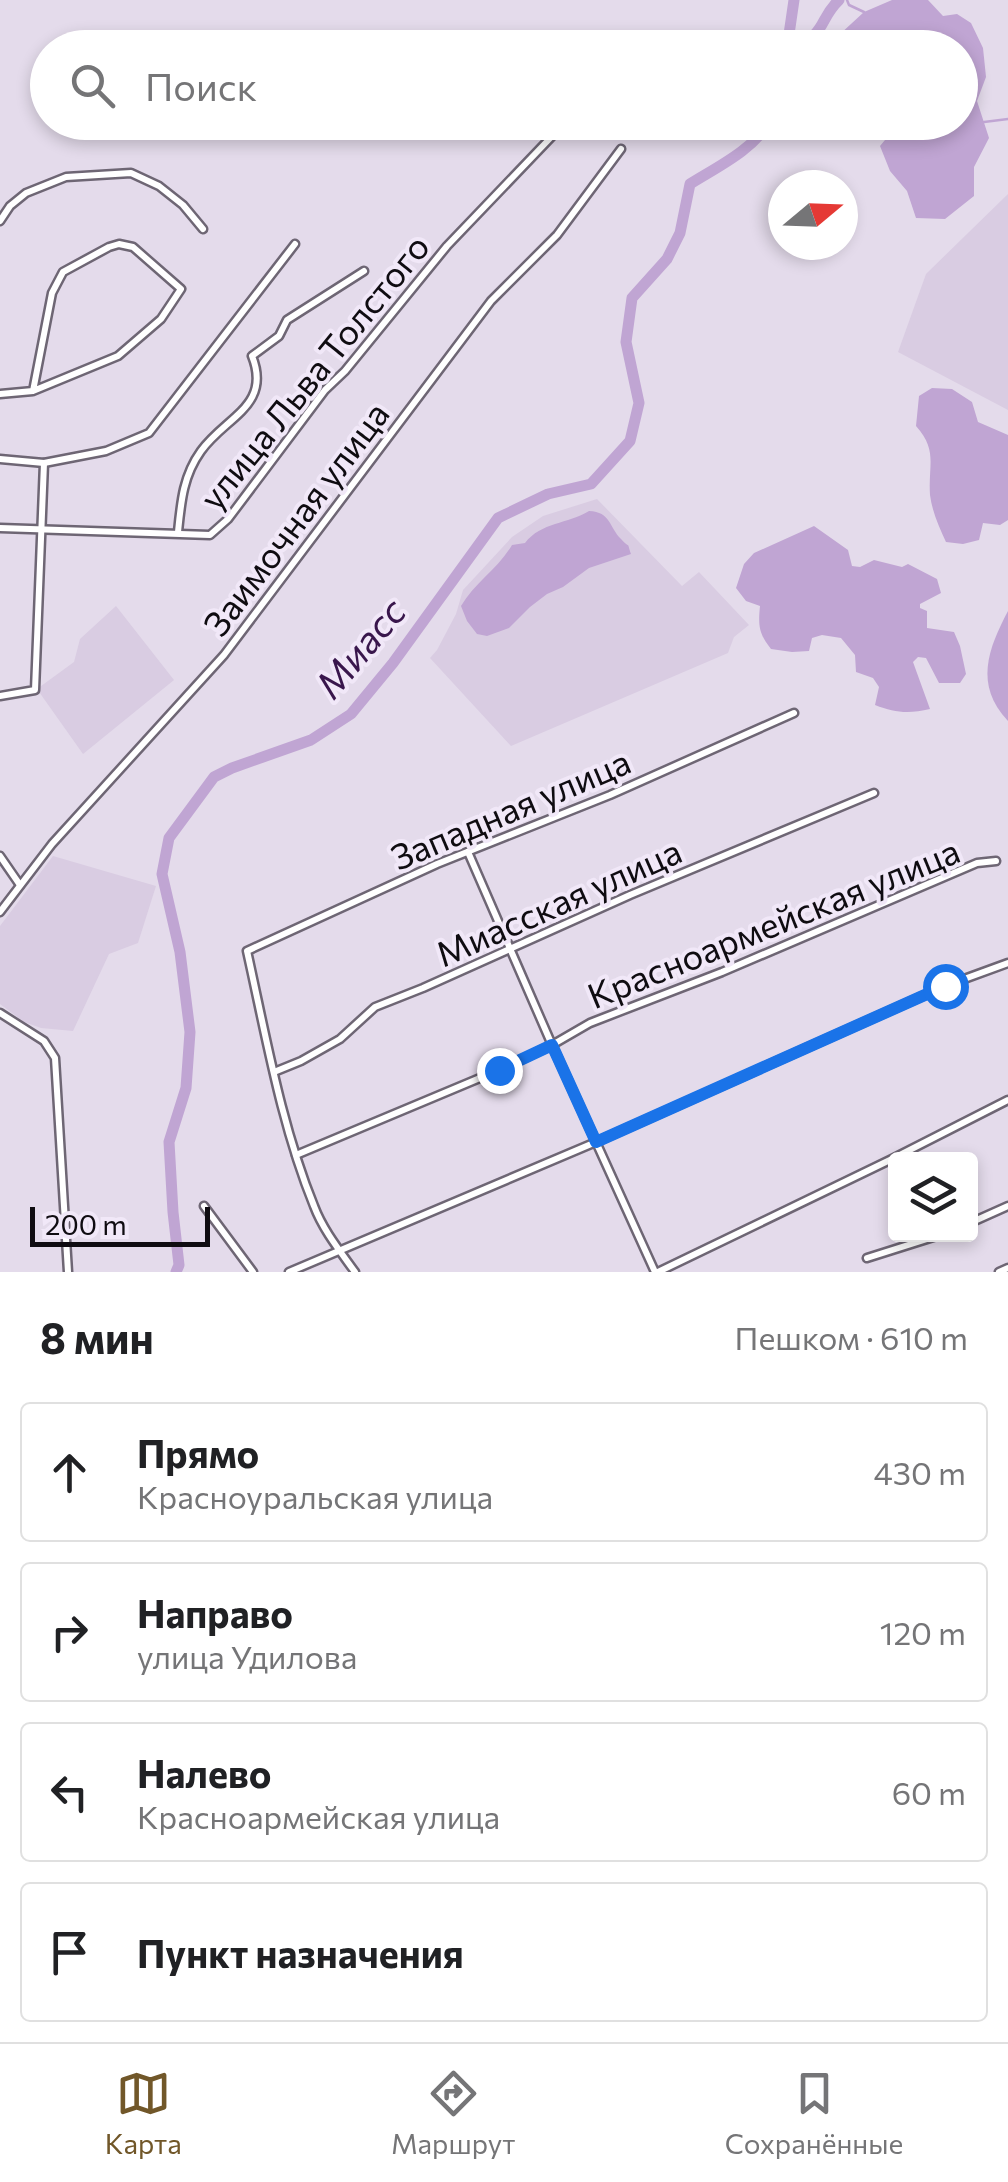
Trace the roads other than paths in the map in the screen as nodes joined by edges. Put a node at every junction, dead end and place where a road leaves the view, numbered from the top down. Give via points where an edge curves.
1 (548, 140) edge
2 (621, 149) dead end
3 (0, 221) edge
4 (204, 229) dead end
5 (296, 244) dead end
6 (364, 270) dead end
7 (33, 391) junction
8 (0, 394) edge
9 (0, 459) edge
10 (44, 464) junction
11 (0, 528) edge
12 (40, 529) junction
13 (178, 532) junction
14 (0, 696) edge
15 (794, 713) dead end
16 (874, 793) dead end
17 (468, 852) junction
18 (0, 856) edge
19 (996, 861) dead end
20 (20, 885) junction
21 (0, 912) edge
22 (511, 947) junction
23 (1008, 962) edge
24 (0, 1013) edge
25 (552, 1045) junction
26 (274, 1072) junction
27 (1008, 1100) edge
28 (596, 1142) junction
29 (296, 1155) junction
30 (204, 1206) dead end
31 (1008, 1206) edge
32 (978, 1219) edge
33 (917, 1242) edge
34 (338, 1252) junction
35 (868, 1258) dead end
36 (1008, 1268) edge
37 (68, 1272) edge
38 (253, 1272) edge
39 (289, 1272) edge
40 (355, 1272) edge
41 (656, 1272) edge
42 (999, 1272) edge

1 - 13 street, улица Льва Толстого via 325,390 228,519 210,534
2 - 20 street, Заимочная улица via 557,235 491,300 224,654
3 - 4 street via 26,193 66,177 131,173 159,186
5 - 10 street via 148,433 106,451
6 - 13 street via 287,320 280,336 252,356 257,388 201,450 182,489
7 - 7 street via 118,356 161,319 180,289 133,246 120,244 63,272 52,293
7 - 8 street
9 - 10 street
10 - 12 street
11 - 12 street, улица Льва Толстого
12 - 13 street, улица Льва Толстого
12 - 14 street via 35,690
15 - 17 street, Западная улица
16 - 22 street, Миасская улица
17 - 22 street
17 - 26 street, Западная улица via 246,951
18 - 20 street
19 - 25 street, Красноармейская улица via 590,1023
20 - 21 street, Заимочная улица
22 - 25 street
22 - 26 street, Миасская улица via 375,1007 340,1038
23 - 28 street
24 - 37 street via 44,1041 54,1058
25 - 28 street
25 - 29 street, Красноармейская улица
26 - 29 street
27 - 41 street
28 - 34 street
28 - 41 street
29 - 34 street
30 - 38 street
31 - 32 street
33 - 35 street
34 - 39 street
34 - 40 street
36 - 42 street

